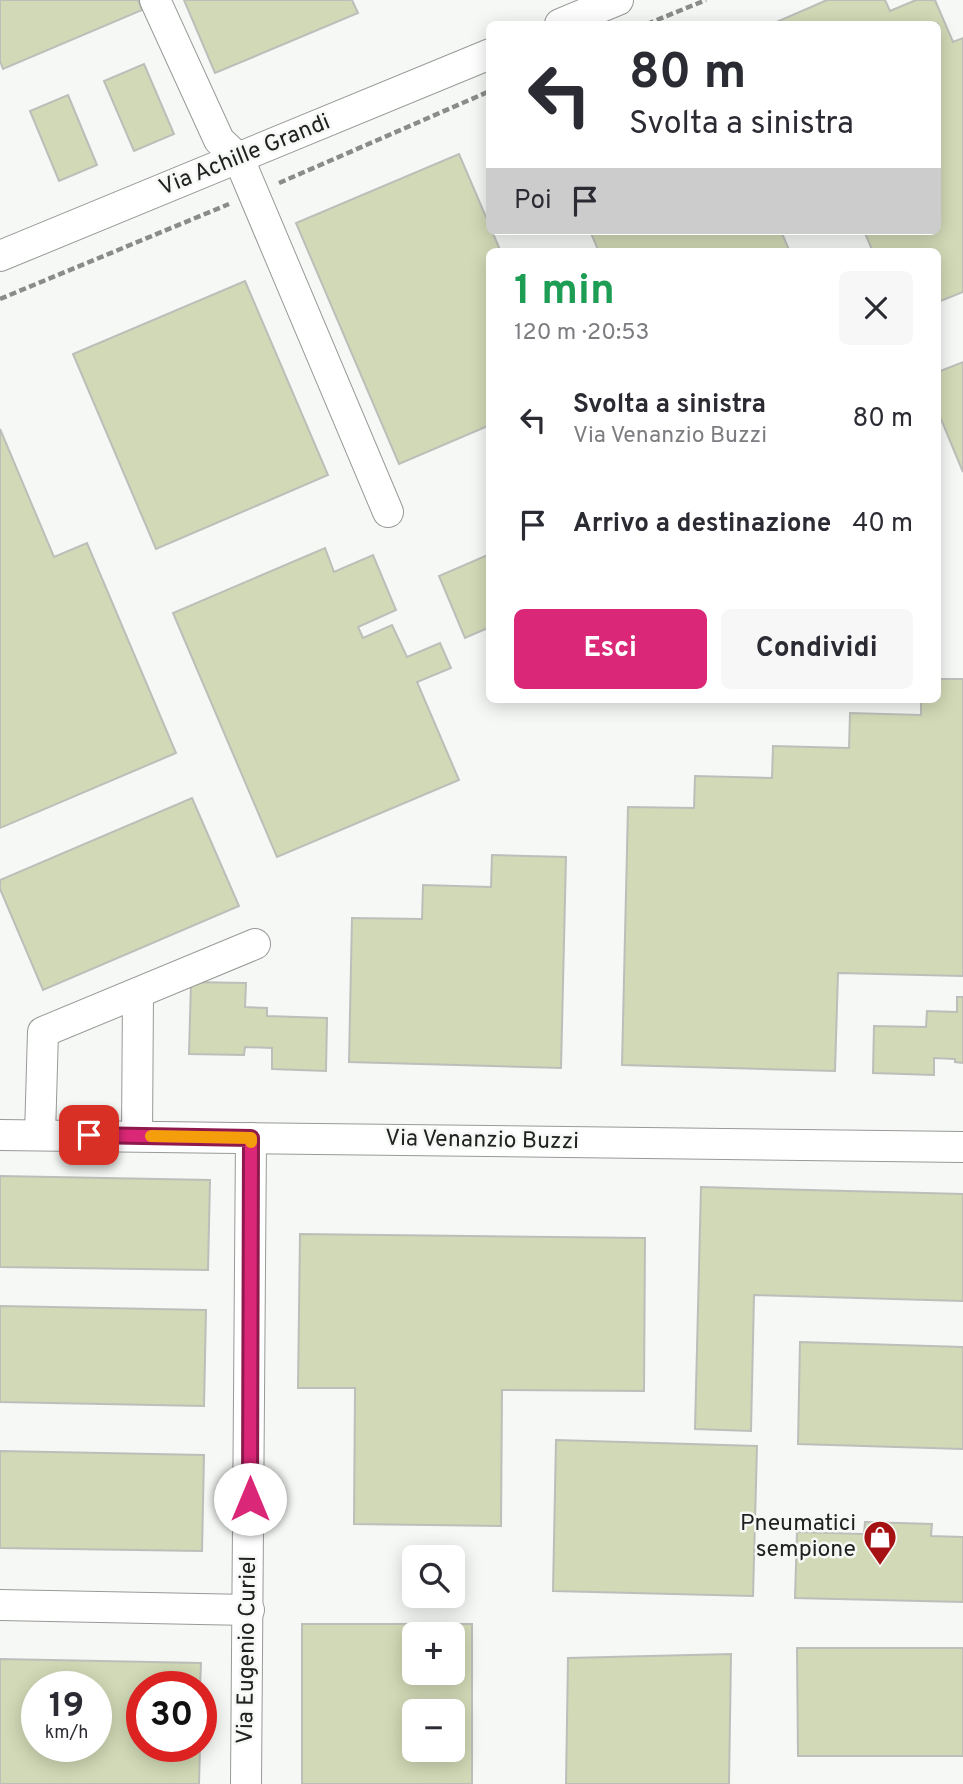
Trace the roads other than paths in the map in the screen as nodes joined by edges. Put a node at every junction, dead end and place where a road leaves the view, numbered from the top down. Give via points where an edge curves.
1 (155, 0) edge
2 (618, 0) edge
3 (567, 21) edge
4 (486, 56) edge
5 (239, 159) junction
6 (0, 256) edge
7 (388, 512) dead end
8 (255, 944) dead end
9 (138, 993) junction
10 (0, 1135) edge
11 (40, 1135) junction
12 (137, 1135) junction
13 (251, 1138) junction
14 (963, 1147) edge
15 (0, 1605) edge
16 (249, 1610) junction
17 (246, 1784) edge

1 - 5 street via 219,140
2 - 3 street
4 - 5 street, Via Achille Grandi
5 - 6 street, Via Achille Grandi
5 - 7 street
8 - 9 street
9 - 11 street via 43,1032
9 - 12 street
10 - 11 street, Via Venanzio Buzzi
11 - 12 street, Via Venanzio Buzzi
12 - 13 street, Via Venanzio Buzzi
13 - 14 street, Via Venanzio Buzzi
13 - 16 street, Via Eugenio Curiel
15 - 16 street
16 - 17 street, Via Eugenio Curiel

